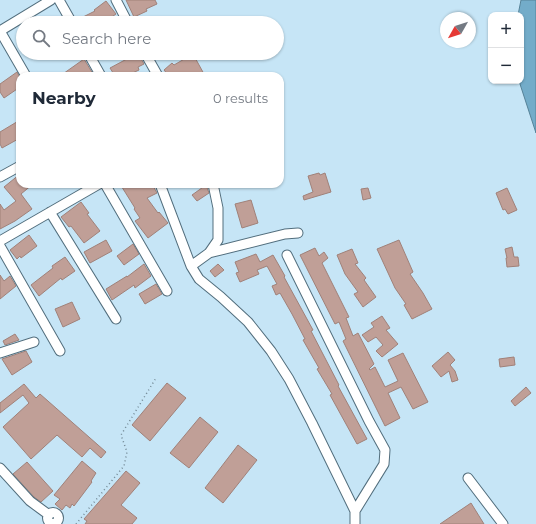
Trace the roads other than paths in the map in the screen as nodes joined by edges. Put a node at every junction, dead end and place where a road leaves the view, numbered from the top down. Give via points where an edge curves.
1 (51, 0) edge
2 (59, 0) edge
3 (116, 0) edge
4 (25, 16) edge
5 (68, 16) edge
6 (124, 16) edge
7 (16, 21) edge
8 (0, 31) edge
9 (16, 59) edge
10 (17, 60) edge
11 (92, 60) edge
12 (149, 60) edge
13 (24, 72) edge
14 (99, 72) edge
15 (156, 72) edge
16 (16, 168) edge
17 (2, 173) edge
18 (92, 188) edge
19 (107, 188) edge
20 (162, 188) edge
21 (214, 188) edge
22 (50, 212) junction
23 (298, 232) dead end
24 (0, 241) edge
25 (0, 246) edge
26 (209, 253) junction
27 (287, 255) dead end
28 (192, 266) junction
29 (167, 291) dead end
30 (116, 319) dead end
31 (34, 342) dead end
32 (60, 351) dead end
33 (0, 353) edge
34 (0, 468) edge
35 (468, 478) dead end
36 (355, 511) junction
37 (52, 521) edge
38 (355, 524) edge
39 (502, 524) edge

1 - 4 street
2 - 5 street
3 - 6 street
7 - 8 street
8 - 9 street
10 - 13 street
11 - 14 street
12 - 15 street
16 - 17 street
18 - 22 street
19 - 29 street
20 - 28 street
21 - 26 street via 218,208 218,240
22 - 24 street
22 - 30 street
23 - 26 street
25 - 32 street
26 - 28 street
27 - 36 street via 385,450 384,464
28 - 36 street via 199,279 248,322 271,351 309,417
31 - 33 street
34 - 37 street
35 - 39 street
36 - 38 street

